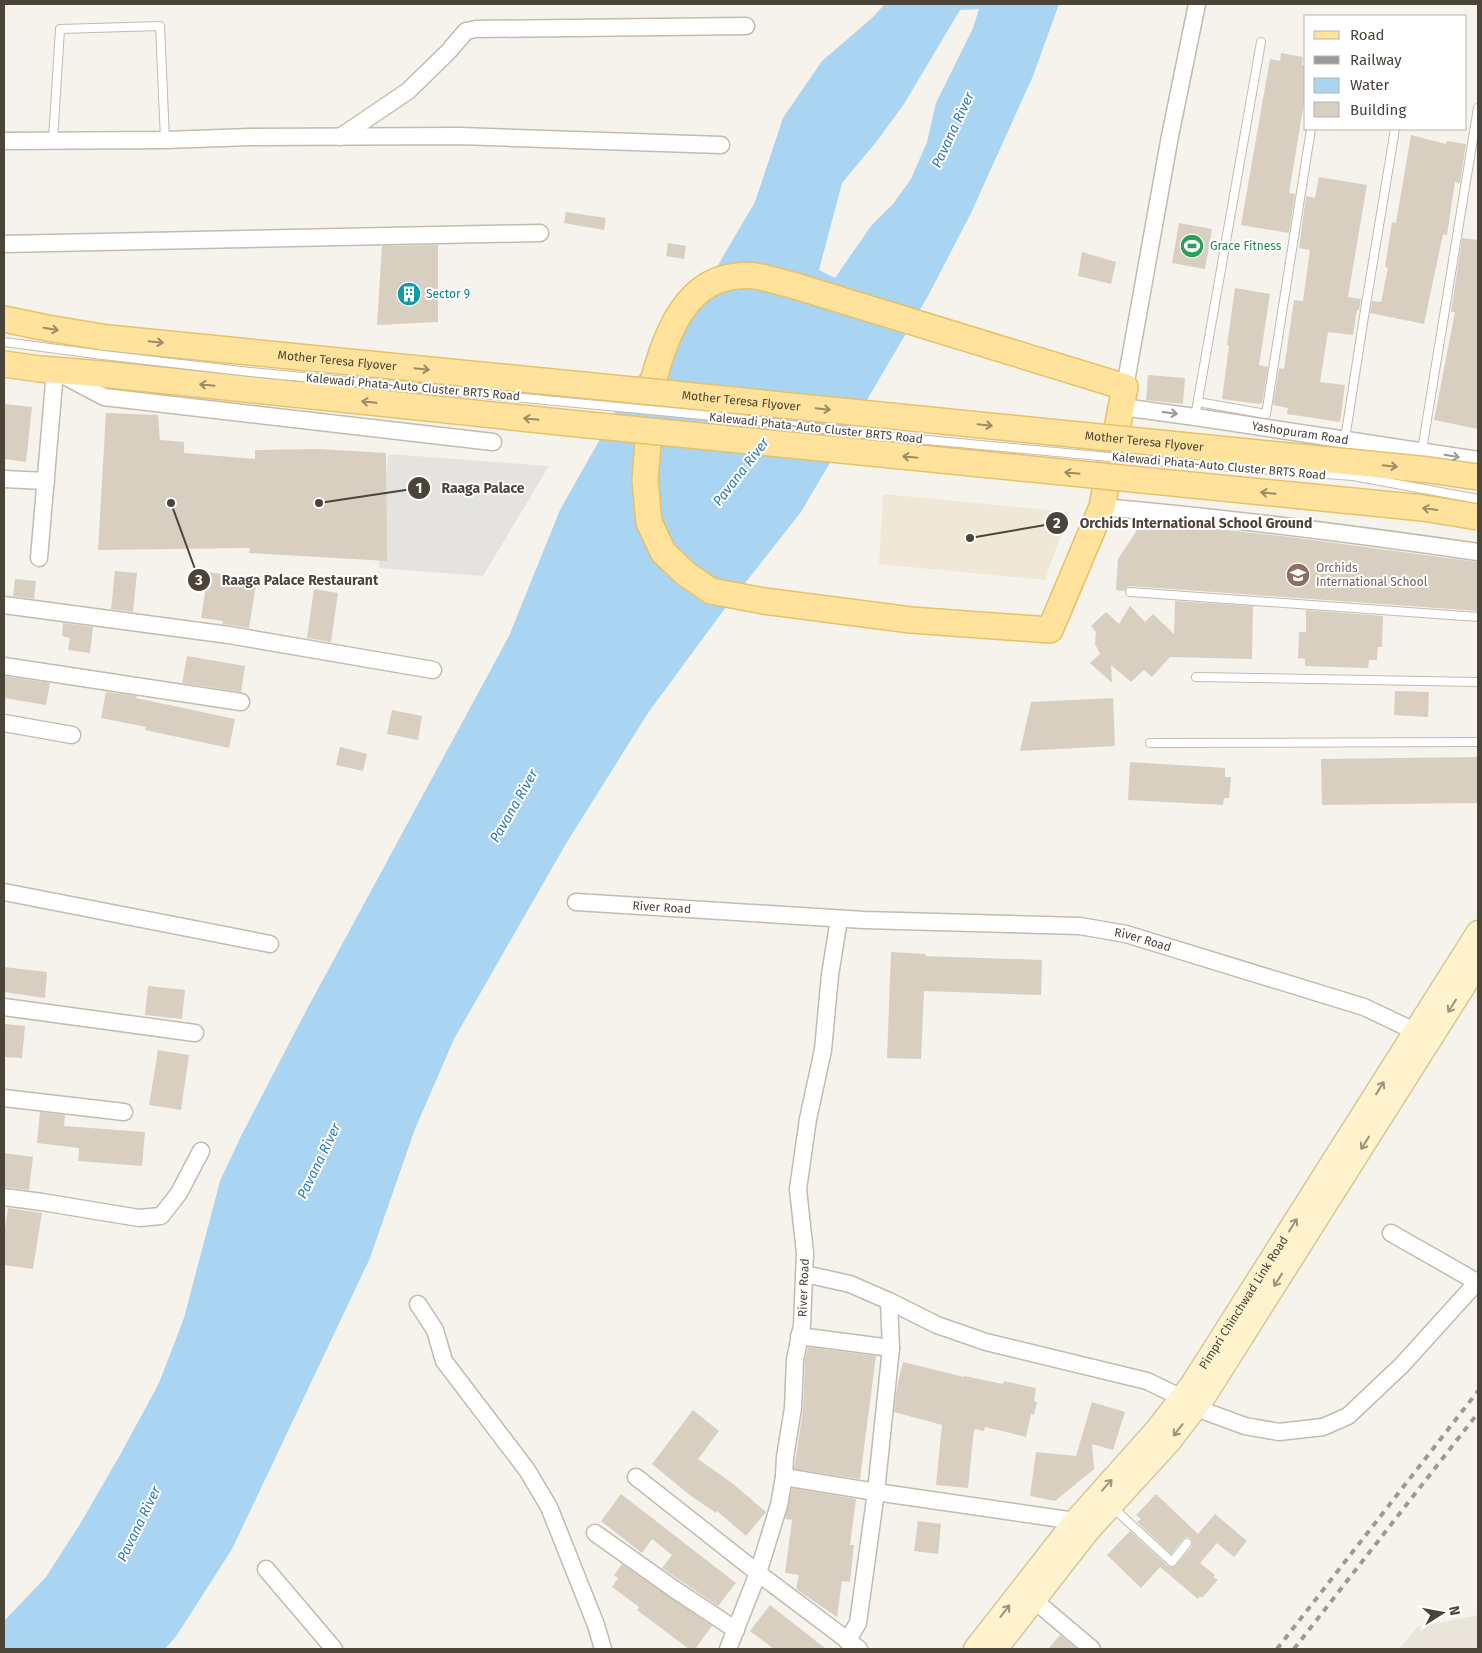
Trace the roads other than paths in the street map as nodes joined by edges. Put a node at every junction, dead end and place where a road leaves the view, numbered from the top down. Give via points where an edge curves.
1 (1197, 4) edge
2 (746, 26) dead end
3 (1261, 42) dead end
4 (1478, 108) edge
5 (1311, 130) edge
6 (1395, 130) edge
7 (340, 137) junction
8 (53, 140) junction
9 (165, 140) junction
10 (4, 141) edge
11 (721, 145) dead end
12 (540, 233) dead end
13 (4, 244) edge
14 (4, 319) edge
15 (4, 342) edge
16 (104, 356) junction
17 (4, 364) edge
18 (54, 370) junction
19 (650, 392) junction
20 (1123, 397) junction
21 (1197, 410) junction
22 (649, 431) junction
23 (1345, 439) junction
24 (493, 442) dead end
25 (1422, 450) junction
26 (1478, 460) edge
27 (1478, 477) edge
28 (4, 479) edge
29 (46, 481) junction
30 (1478, 499) edge
31 (1102, 506) junction
32 (1478, 516) edge
33 (1478, 552) edge
34 (39, 558) dead end
35 (1130, 592) dead end
36 (4, 605) edge
37 (1478, 618) edge
38 (4, 666) edge
39 (433, 670) dead end
40 (1196, 677) dead end
41 (1478, 682) edge
42 (241, 702) dead end
43 (4, 723) edge
44 (72, 735) dead end
45 (1478, 742) edge
46 (1150, 743) dead end
47 (4, 892) edge
48 (576, 902) dead end
49 (839, 919) junction
50 (1478, 932) edge
51 (270, 944) dead end
52 (1478, 964) edge
53 (4, 1007) edge
54 (195, 1033) dead end
55 (1423, 1035) junction
56 (4, 1098) edge
57 (124, 1112) dead end
58 (201, 1151) dead end
59 (4, 1197) edge
60 (1391, 1233) dead end
61 (804, 1276) junction
62 (1478, 1281) edge
63 (889, 1301) junction
64 (418, 1304) dead end
65 (799, 1336) junction
66 (891, 1348) junction
67 (1189, 1403) junction
68 (636, 1477) dead end
69 (784, 1477) junction
70 (876, 1492) junction
71 (1111, 1506) junction
72 (595, 1533) dead end
73 (1072, 1534) junction
74 (1187, 1543) dead end
75 (266, 1569) dead end
76 (758, 1573) junction
77 (1034, 1600) junction
78 (736, 1630) junction
79 (853, 1645) edge
80 (334, 1649) edge
81 (603, 1649) edge
82 (728, 1649) edge
83 (975, 1649) edge
84 (996, 1649) edge
85 (1092, 1649) edge

1 - 20 street
2 - 7 street via 466,31 408,91
3 - 21 lane
4 - 25 lane
5 - 21 lane via 1266,414
6 - 23 lane
7 - 9 street
7 - 11 street via 460,136
8 - 9 street
8 - 9 lane via 60,29 160,26
8 - 10 street
12 - 13 street
14 -> 16 main road, Mother Teresa Flyover via 46,328
15 - 16 lane, Kalewadi Phata-Auto Cluster BRTS Road
16 - 18 main road, Mother Teresa Flyover
16 -> 19 main road, Mother Teresa Flyover, bridge
22 -> 16 main road, Mother Teresa Flyover, bridge
16 - 30 lane, Kalewadi Phata-Auto Cluster BRTS Road, bridge via 1141,460 1353,476
17 - 18 main road, Mother Teresa Flyover
18 - 24 street via 104,397
18 - 29 street
19 - 20 main road via 662,350 685,304 702,288 728,277 754,276 792,284 1025,356
19 -> 27 main road, Mother Teresa Flyover, bridge
20 -> 21 street, Yashopuram Road
20 - 31 main road
21 - 23 street, Yashopuram Road
22 - 31 main road via 645,480 649,522 663,552 686,574 711,590 764,601 911,620 1050,630
32 -> 22 main road, Mother Teresa Flyover, bridge
23 - 25 street, Yashopuram Road
25 -> 26 street, Yashopuram Road
28 - 29 street
29 - 34 street
31 - 33 street via 1385,538
35 - 37 lane
36 - 39 street via 229,635
38 - 42 street
40 - 41 lane
43 - 44 street
45 - 46 lane
47 - 51 street
48 - 49 street, River Road
49 - 55 street, River Road via 1080,926 1126,934 1364,1007
49 - 61 street, River Road via 823,1050 808,1119 798,1189 805,1253
50 - 55 main road, Pimpri Chinchwad Link Road
52 -> 55 main road, Pimpri Chinchwad Link Road
53 - 54 street
55 - 67 main road, Pimpri Chinchwad Link Road via 1206,1394
56 - 57 street
58 - 59 street via 179,1193 161,1216 139,1218
60 - 62 street
61 - 63 street via 850,1284
61 - 65 street, River Road
62 - 67 street via 1402,1365 1348,1416 1322,1427 1279,1432 1245,1426
63 - 66 street
63 - 67 street via 937,1326 1147,1381
64 - 81 street via 435,1330 444,1361 527,1470 549,1507
65 - 66 street
65 - 69 street, River Road
66 - 70 street
67 -> 71 main road, Pimpri Chinchwad Link Road via 1171,1440
73 -> 67 main road, Pimpri Chinchwad Link Road via 1158,1429
68 - 76 street
69 - 70 street
69 - 76 street, River Road
70 - 73 street
70 - 79 street
71 - 73 main road, Pimpri Chinchwad Link Road
71 - 74 lane via 1172,1562
72 - 78 street
73 - 77 main road, Pimpri Chinchwad Link Road
83 -> 73 main road, Pimpri Chinchwad Link Road
75 - 80 street
76 - 78 street, River Road
76 - 79 street
77 - 84 main road, Pimpri Chinchwad Link Road
77 - 85 street
78 - 82 street, River Road

